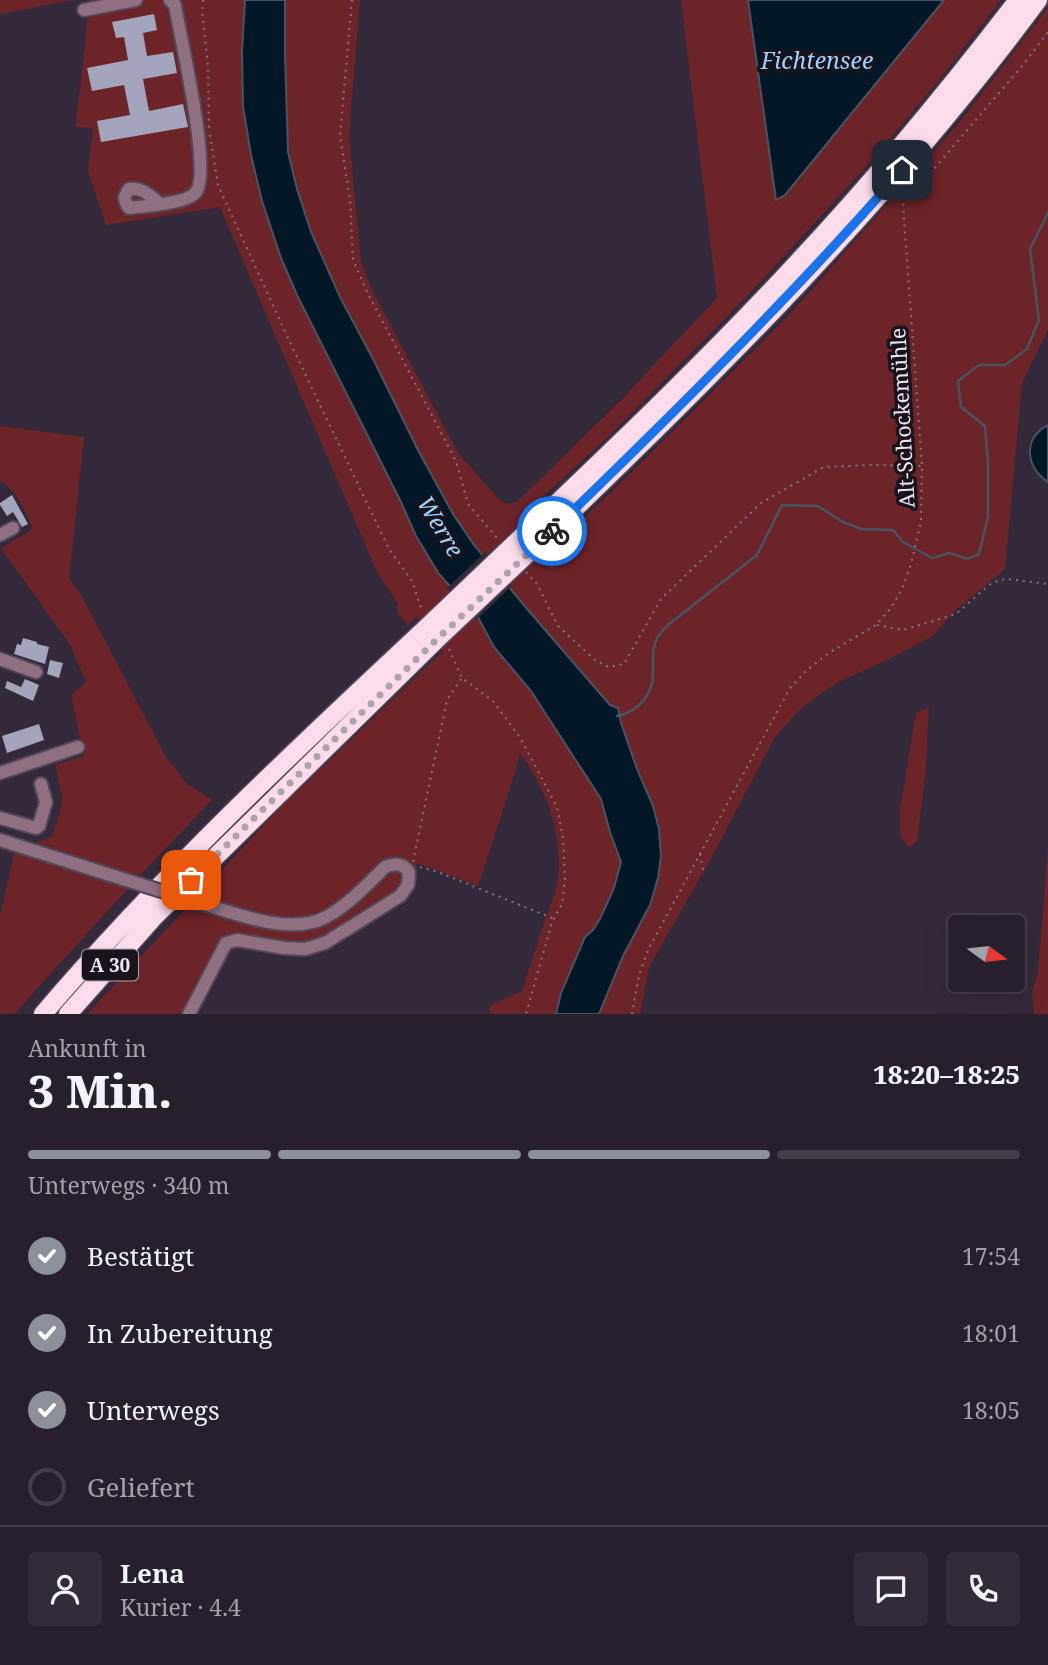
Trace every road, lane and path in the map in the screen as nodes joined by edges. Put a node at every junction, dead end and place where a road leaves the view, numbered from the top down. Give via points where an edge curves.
1 (136, 0) edge
2 (170, 0) edge
3 (203, 0) edge
4 (352, 0) edge
5 (1018, 0) edge
6 (1038, 0) edge
7 (84, 10) dead end
8 (1048, 32) edge
9 (159, 203) dead end
10 (922, 466) junction
11 (13, 528) dead end
12 (538, 533) junction
13 (0, 535) edge
14 (502, 544) dead end
15 (520, 564) dead end
16 (411, 581) dead end
17 (1048, 584) edge
18 (876, 625) junction
19 (431, 635) junction
20 (0, 659) edge
21 (36, 672) dead end
22 (78, 747) dead end
23 (0, 774) edge
24 (41, 784) dead end
25 (0, 818) edge
26 (0, 840) edge
27 (700, 853) junction
28 (704, 875) dead end
29 (553, 919) junction
30 (43, 1014) edge
31 (68, 1014) edge
32 (189, 1014) edge
33 (526, 1014) edge
34 (632, 1014) edge

1 - 7 street
2 - 9 street via 198,129 202,174 196,191 185,199
3 - 16 path via 209,130 218,185 389,549
4 - 14 path via 340,136 353,260 457,461 468,504
5 - 12 highway, A 30 via 904,144 796,264
6 - 12 highway, A 30 via 940,126 806,277 651,435
8 - 10 path, Alt-Schockemühle via 903,205
10 - 15 path via 824,467 761,503 661,599 624,664 609,667 595,660 558,626 537,584
10 - 18 path, Alt-Schockemühle via 921,522 911,564 902,589
11 - 13 street
12 - 19 highway, A 30, bridge
17 - 18 path via 999,580 956,614 903,630
18 - 27 path, Alt-Schockemühle via 830,652 790,688
19 - 30 highway, A 30 via 260,786 164,881
19 - 31 highway, A 30 via 154,917
20 - 21 street
22 - 23 street
24 - 25 street via 46,802 39,826
26 - 32 street, bridge via 203,904 290,925 325,918 384,867 402,865 409,872 408,885 400,896 325,943 305,949 237,940 226,943
27 - 28 path
27 - 34 path, Alt-Schockemühle via 648,950
29 - 29 path via 562,904 565,880 557,807 521,739 493,701 462,678 447,700 412,865
29 - 33 path

